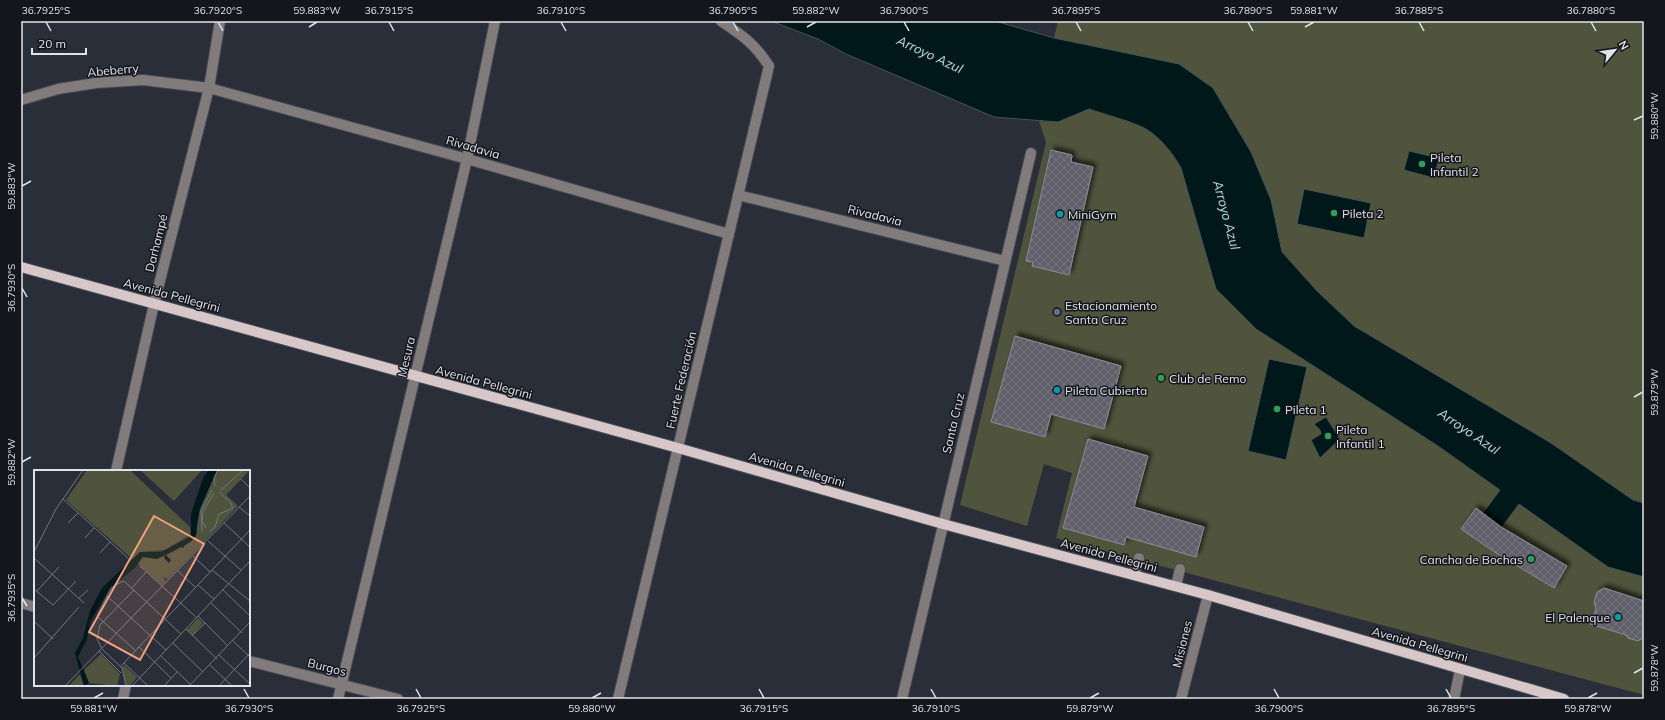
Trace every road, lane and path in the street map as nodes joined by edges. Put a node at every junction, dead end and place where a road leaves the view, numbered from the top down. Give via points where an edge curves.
1 (220, 21) edge
2 (495, 21) edge
3 (721, 21) edge
4 (209, 88) junction
5 (21, 100) edge
6 (1031, 153) dead end
7 (467, 159) junction
8 (738, 195) junction
9 (729, 234) junction
10 (1005, 261) junction
11 (21, 267) edge
12 (154, 304) junction
13 (415, 376) junction
14 (678, 448) junction
15 (116, 470) edge
16 (943, 524) junction
17 (1139, 558) dead end
18 (1180, 569) dead end
19 (1134, 575) junction
20 (1176, 586) junction
21 (1208, 595) junction
22 (21, 603) edge
23 (34, 607) edge
24 (250, 661) edge
25 (1460, 670) junction
26 (342, 684) junction
27 (126, 686) edge
28 (123, 699) edge
29 (338, 699) edge
30 (398, 699) edge
31 (618, 699) edge
32 (902, 699) edge
33 (1181, 699) edge
34 (1454, 699) edge
35 (1564, 699) edge

1 - 4 street, Darhampé
2 - 7 street, Mesura
3 - 8 street, Fuerte Federación via 758,49 769,66
4 - 5 street, Abeberry via 143,80 96,83 58,89
4 - 7 street, Rivadavia
4 - 12 street, Darhampé
6 - 10 street, Santa Cruz
7 - 9 street, Rivadavia
7 - 13 street, Mesura
8 - 9 street, Fuerte Federación
8 - 10 street, Rivadavia
9 - 14 street, Fuerte Federación
10 - 16 street, Santa Cruz
11 - 12 main road, Avenida Pellegrini
12 - 13 main road, Avenida Pellegrini
12 - 15 street, Darhampé
13 - 14 main road, Avenida Pellegrini
13 - 26 street, Mesura
14 - 16 main road, Avenida Pellegrini
14 - 31 street, Fuerte Federación
16 - 19 main road, Avenida Pellegrini
16 - 32 street, Santa Cruz
17 - 19 street
18 - 20 street
19 - 20 main road, Avenida Pellegrini
20 - 21 main road, Avenida Pellegrini
21 - 25 main road, Avenida Pellegrini
21 - 33 street, Misiones
22 - 23 street
24 - 26 street, Burgos
25 - 34 street
25 - 35 main road, Avenida Pellegrini
26 - 29 street, Mesura
26 - 30 street, Burgos
27 - 28 street

